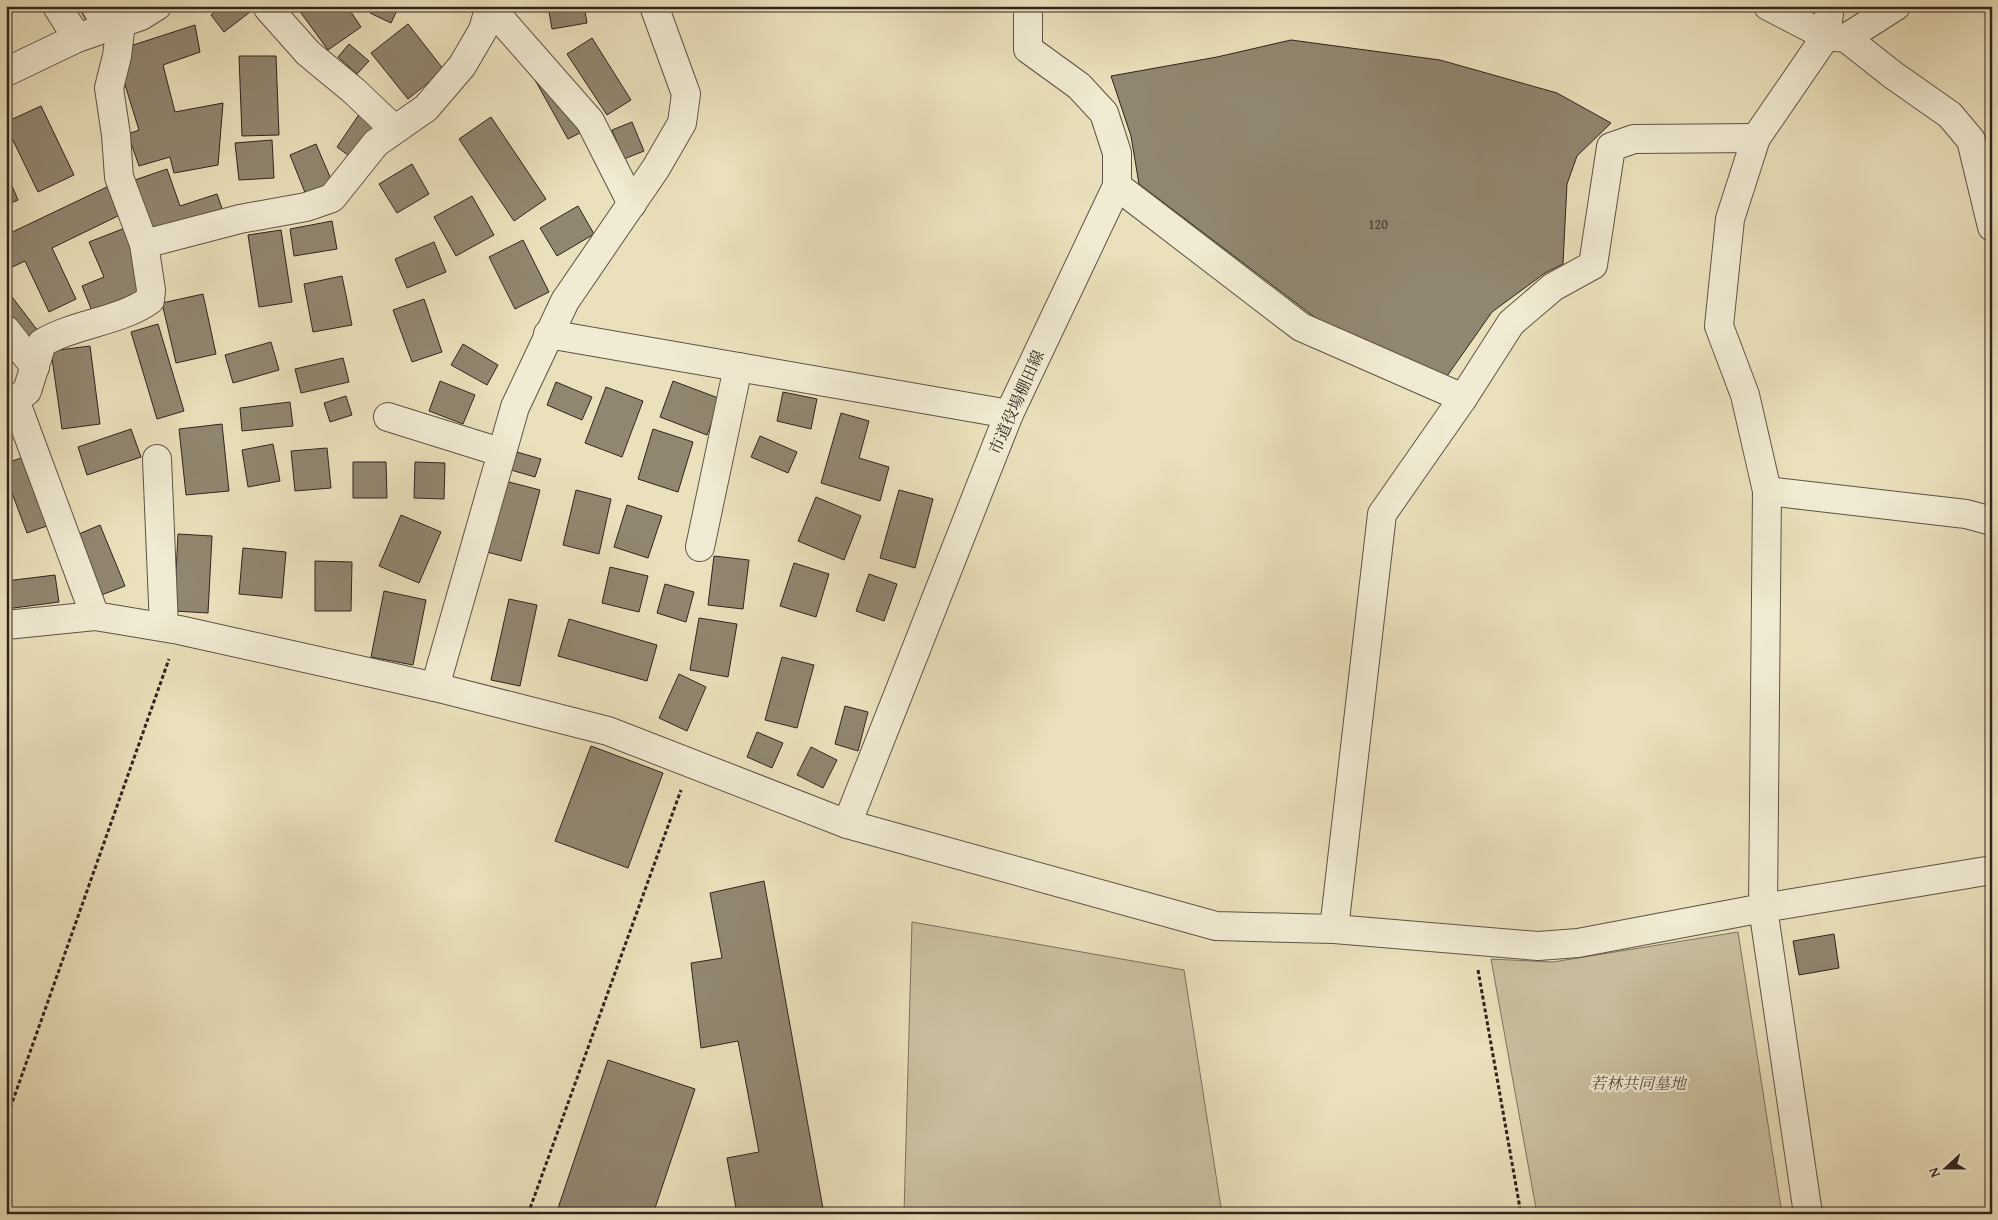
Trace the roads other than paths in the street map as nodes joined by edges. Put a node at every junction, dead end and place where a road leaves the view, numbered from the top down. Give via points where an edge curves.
1 (57, 6) edge
2 (157, 6) edge
3 (654, 6) edge
4 (1028, 6) edge
5 (1768, 6) edge
6 (1830, 6) edge
7 (1896, 6) edge
8 (490, 7) edge
9 (268, 8) dead end
10 (107, 19) edge
11 (1836, 37) junction
12 (77, 38) junction
13 (6, 72) edge
14 (394, 129) junction
15 (1756, 138) junction
16 (1117, 186) junction
17 (632, 204) junction
18 (1992, 227) edge
19 (144, 244) junction
20 (6, 330) edge
21 (548, 334) junction
22 (35, 367) junction
23 (738, 367) junction
24 (1463, 398) junction
25 (11, 402) edge
26 (1009, 414) junction
27 (388, 417) dead end
28 (500, 452) junction
29 (157, 459) dead end
30 (1768, 491) junction
31 (1992, 521) edge
32 (700, 546) dead end
33 (94, 616) junction
34 (6, 625) edge
35 (172, 629) junction
36 (435, 687) junction
37 (847, 824) junction
38 (1992, 870) edge
39 (1763, 908) junction
40 (1334, 929) junction
41 (1808, 1214) edge

1 - 12 street
2 - 10 street via 141,16
3 - 17 street via 686,94 682,124
4 - 16 street, 市道役場棚田線 via 1028,49 1079,86 1104,113 1116,153
5 - 11 street
6 - 11 street
7 - 11 street
8 - 14 street via 483,30 462,66 426,108
8 - 17 street via 590,121
9 - 14 street via 308,53
10 - 12 street
10 - 19 street via 117,56 109,88 119,177
11 - 15 street
11 - 18 street via 1950,115 1971,140
12 - 13 street
14 - 19 street via 376,143 332,198
15 - 24 street via 1634,139 1611,147 1593,265 1553,287 1511,323
15 - 30 street via 1730,220 1719,326 1745,395
16 - 24 street via 1301,327
16 - 26 street, 市道役場棚田線
17 - 21 street via 565,301
19 - 22 street via 150,300 138,308 58,334 42,343
20 - 22 street
21 - 23 street
21 - 28 street via 514,407
22 - 25 street via 27,391
23 - 26 street
23 - 32 street
24 - 40 street via 1382,514
25 - 33 street
26 - 37 street, 市道役場棚田線
27 - 28 street
28 - 36 street
29 - 35 street
30 - 31 street via 1966,514
30 - 39 street
33 - 34 street
33 - 35 street
35 - 36 street
36 - 37 street via 608,731
37 - 40 street via 1216,926
38 - 39 street
39 - 40 street via 1578,943 1538,946
39 - 41 street

